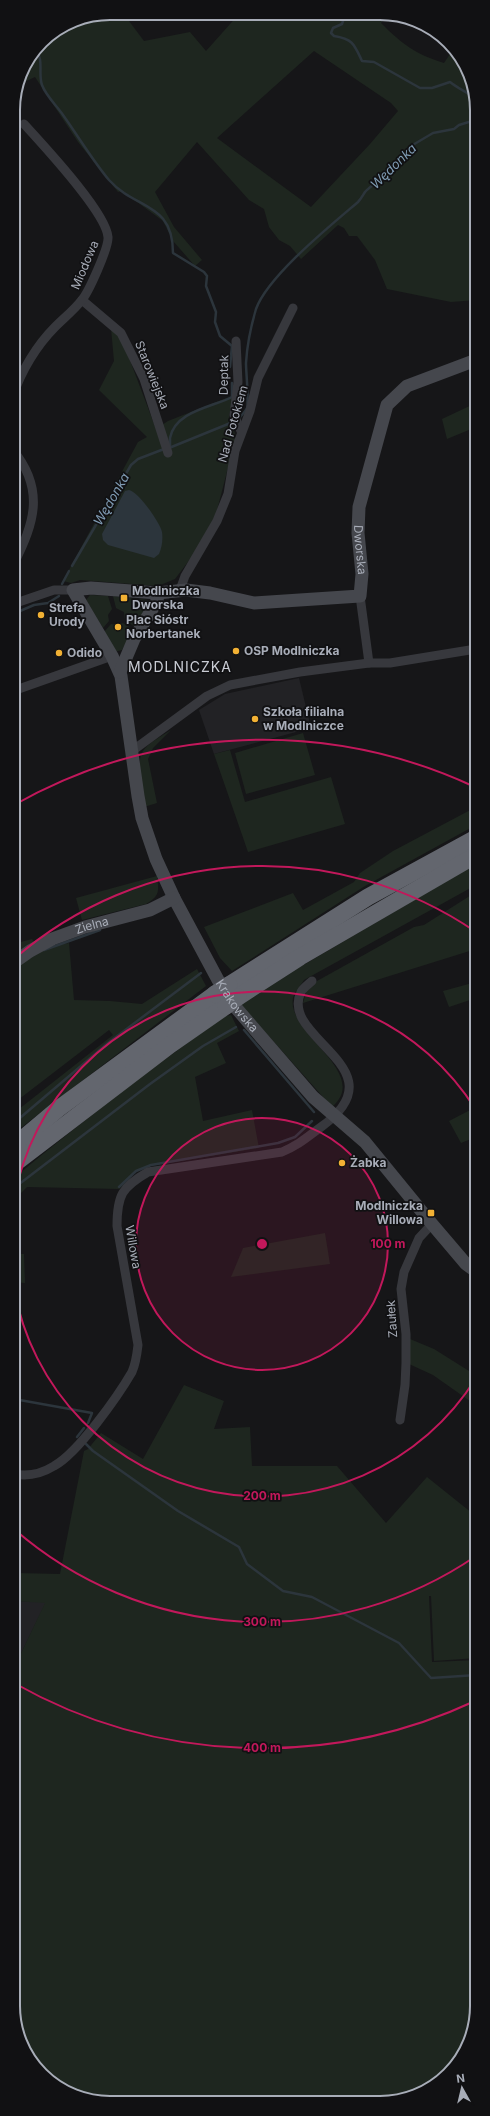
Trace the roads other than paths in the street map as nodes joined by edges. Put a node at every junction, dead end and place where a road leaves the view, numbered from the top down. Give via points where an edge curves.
1 (24, 124) dead end
2 (82, 300) junction
3 (293, 308) dead end
4 (236, 341) dead end
5 (470, 362) edge
6 (20, 379) edge
7 (241, 431) junction
8 (168, 452) dead end
9 (20, 461) edge
10 (20, 552) edge
11 (73, 590) junction
12 (180, 590) junction
13 (158, 593) junction
14 (360, 596) junction
15 (20, 600) edge
16 (470, 650) edge
17 (112, 656) junction
18 (369, 663) junction
19 (120, 672) junction
20 (20, 688) edge
21 (132, 751) junction
22 (470, 841) edge
23 (470, 858) edge
24 (174, 898) junction
25 (20, 958) edge
26 (312, 981) dead end
27 (227, 996) junction
28 (335, 1117) junction
29 (20, 1141) edge
30 (20, 1159) edge
31 (432, 1224) junction
32 (470, 1267) edge
33 (400, 1420) dead end
34 (20, 1476) edge

1 - 2 street, Miodowa via 92,206 106,228 108,239 103,255
2 - 6 street, Miodowa via 54,328 31,359
2 - 8 street, Starowiejska via 121,332 144,379
3 - 7 street, Nad Potokiem via 258,378 250,411
4 - 7 street, Deptak via 237,393 234,416
5 - 14 street, Dworska via 407,386 387,405 358,518 362,574
7 - 12 street, Nad Potokiem via 225,501
9 - 10 street via 29,476 35,499 25,543
11 - 13 street via 91,588
11 - 15 street via 54,590
11 - 17 street
12 - 13 street
12 - 14 street via 210,593 254,603
13 - 19 street via 157,601 134,639
14 - 18 street
16 - 18 street via 390,663
17 - 19 street
17 - 20 street
18 - 21 street via 300,672 218,689
19 - 21 street, Krakowska
21 - 24 street, Krakowska via 142,818 156,859
22 - 27 highway via 368,897
23 - 27 highway
24 - 25 street, Zielna via 150,910 85,927 52,939
24 - 28 street, Krakowska via 218,980 237,1009 313,1097
26 - 28 street, Willowa via 301,992 301,1016 338,1060 349,1086 349,1093
27 - 29 highway via 71,1100
27 - 30 highway via 170,1045
28 - 31 street, Krakowska via 364,1142
28 - 34 street, Willowa via 301,1144 282,1152 148,1172 132,1181 122,1194 117,1211 117,1226 138,1345 132,1371 93,1428 73,1451 55,1466 26,1477
31 - 32 street, Krakowska
31 - 33 street, Zaułek via 419,1238 404,1272 402,1289 406,1363

